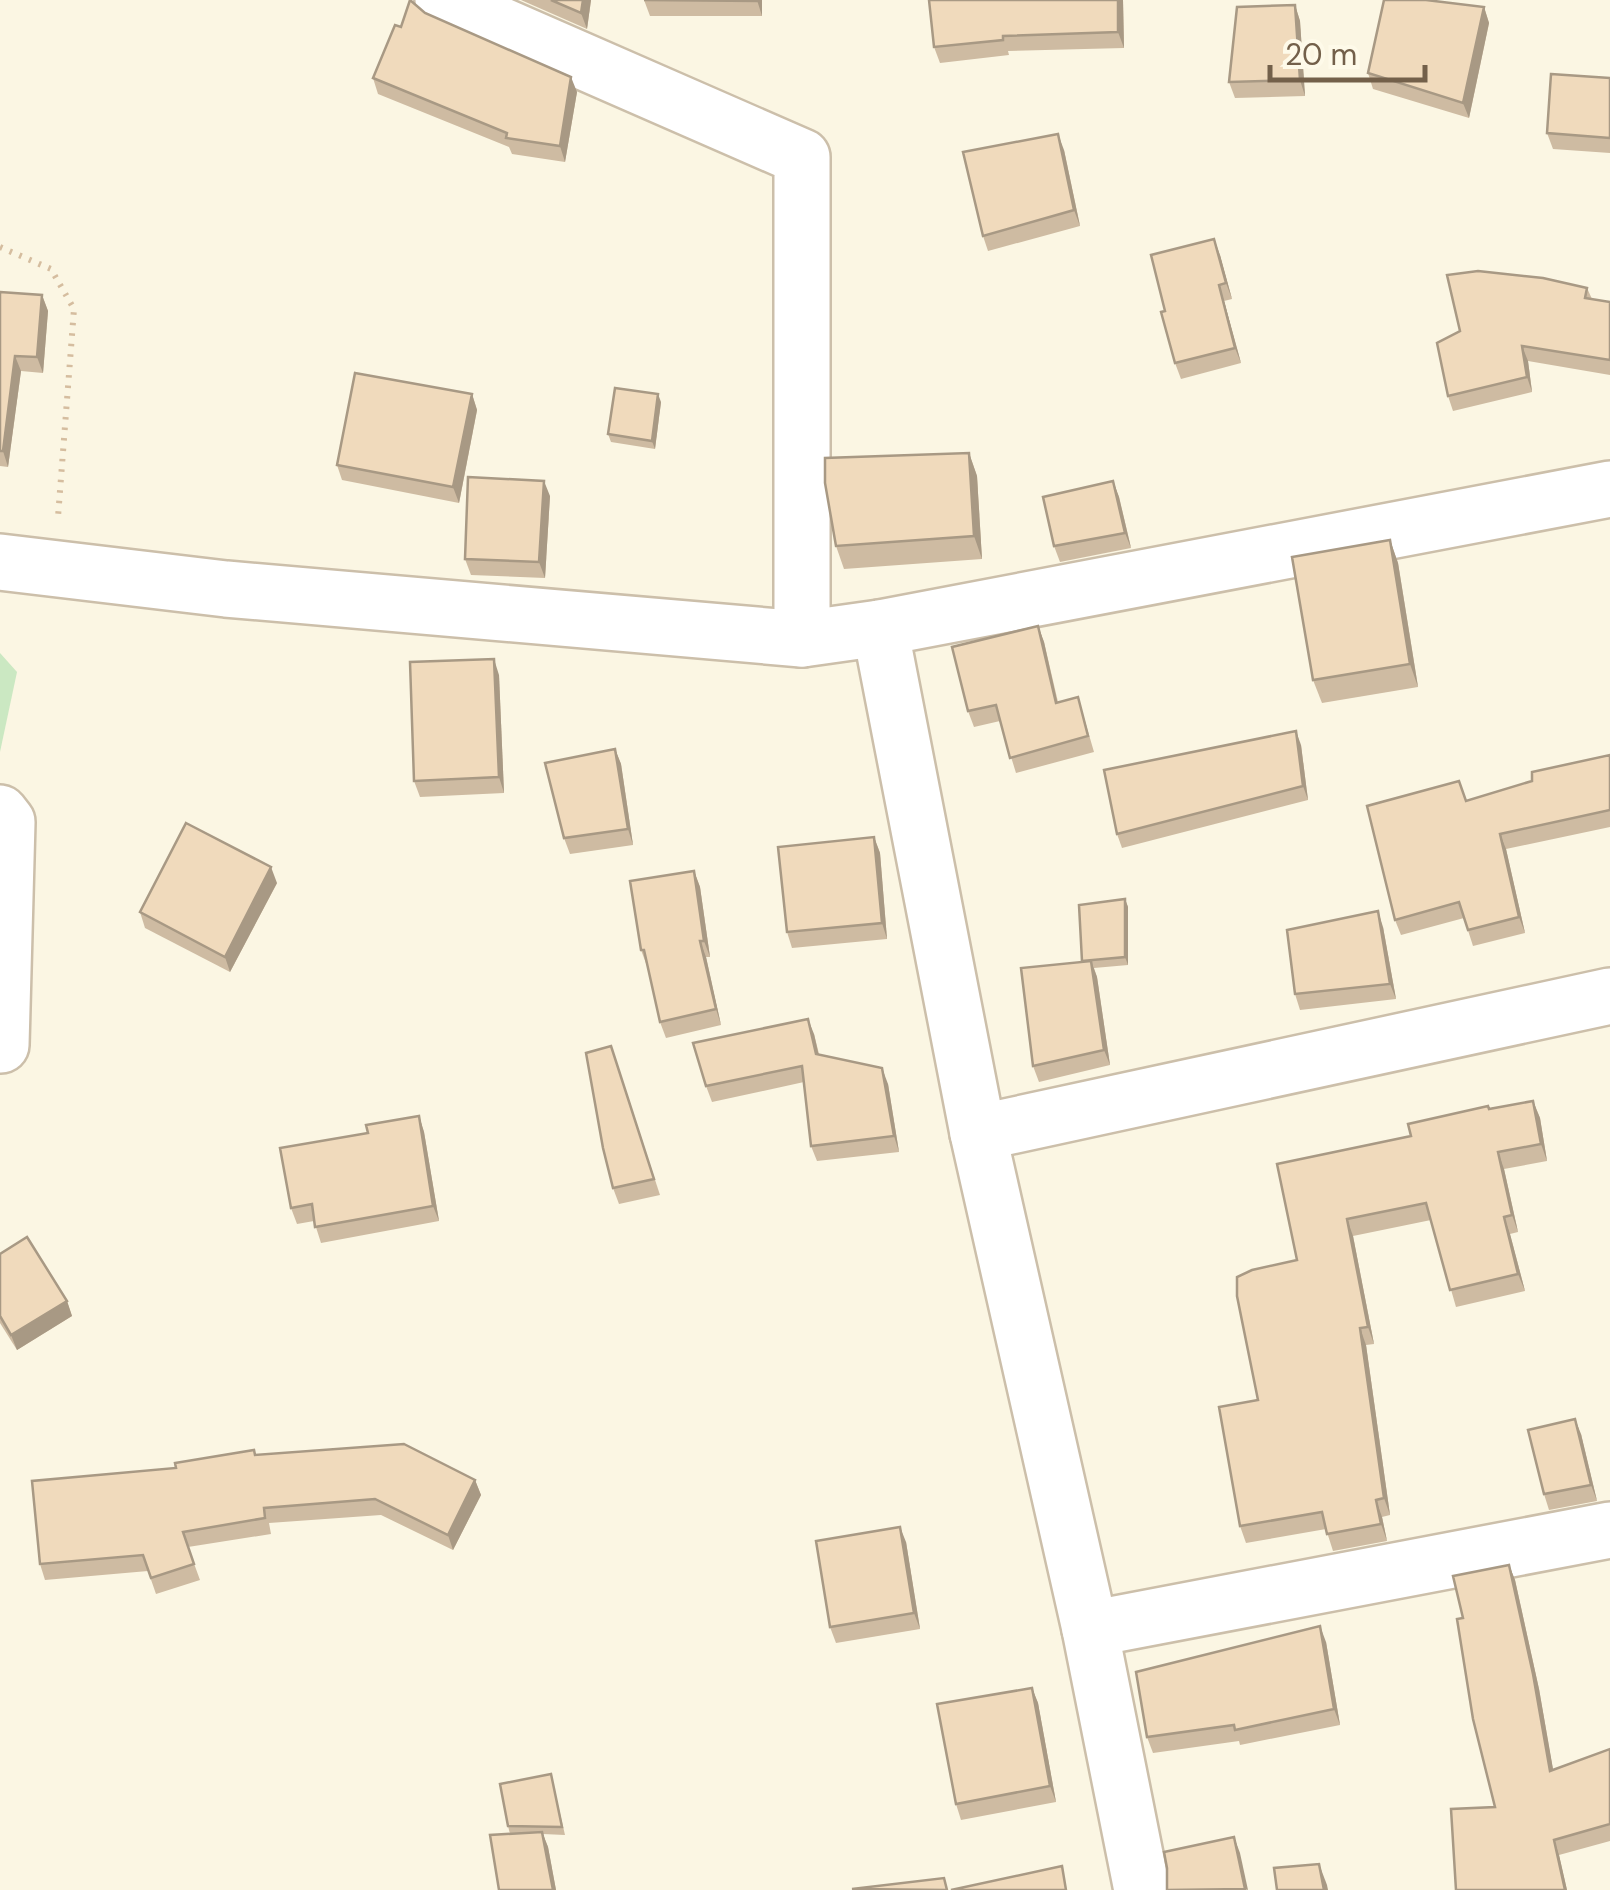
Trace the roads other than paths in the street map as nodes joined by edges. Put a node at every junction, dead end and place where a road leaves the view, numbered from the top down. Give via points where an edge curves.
1 (444, 0) edge
2 (1610, 489) edge
3 (0, 562) edge
4 (880, 628) junction
5 (802, 639) junction
6 (0, 813) edge
7 (1610, 996) edge
8 (2, 1045) edge
9 (978, 1133) junction
10 (1610, 1530) edge
11 (1090, 1628) junction
12 (1142, 1890) edge

1 - 5 street via 802,157
2 - 4 street
3 - 5 street via 226,589
4 - 5 street
4 - 9 street
6 - 8 street via 7,822
7 - 9 street
9 - 11 street
10 - 11 street
11 - 12 street

